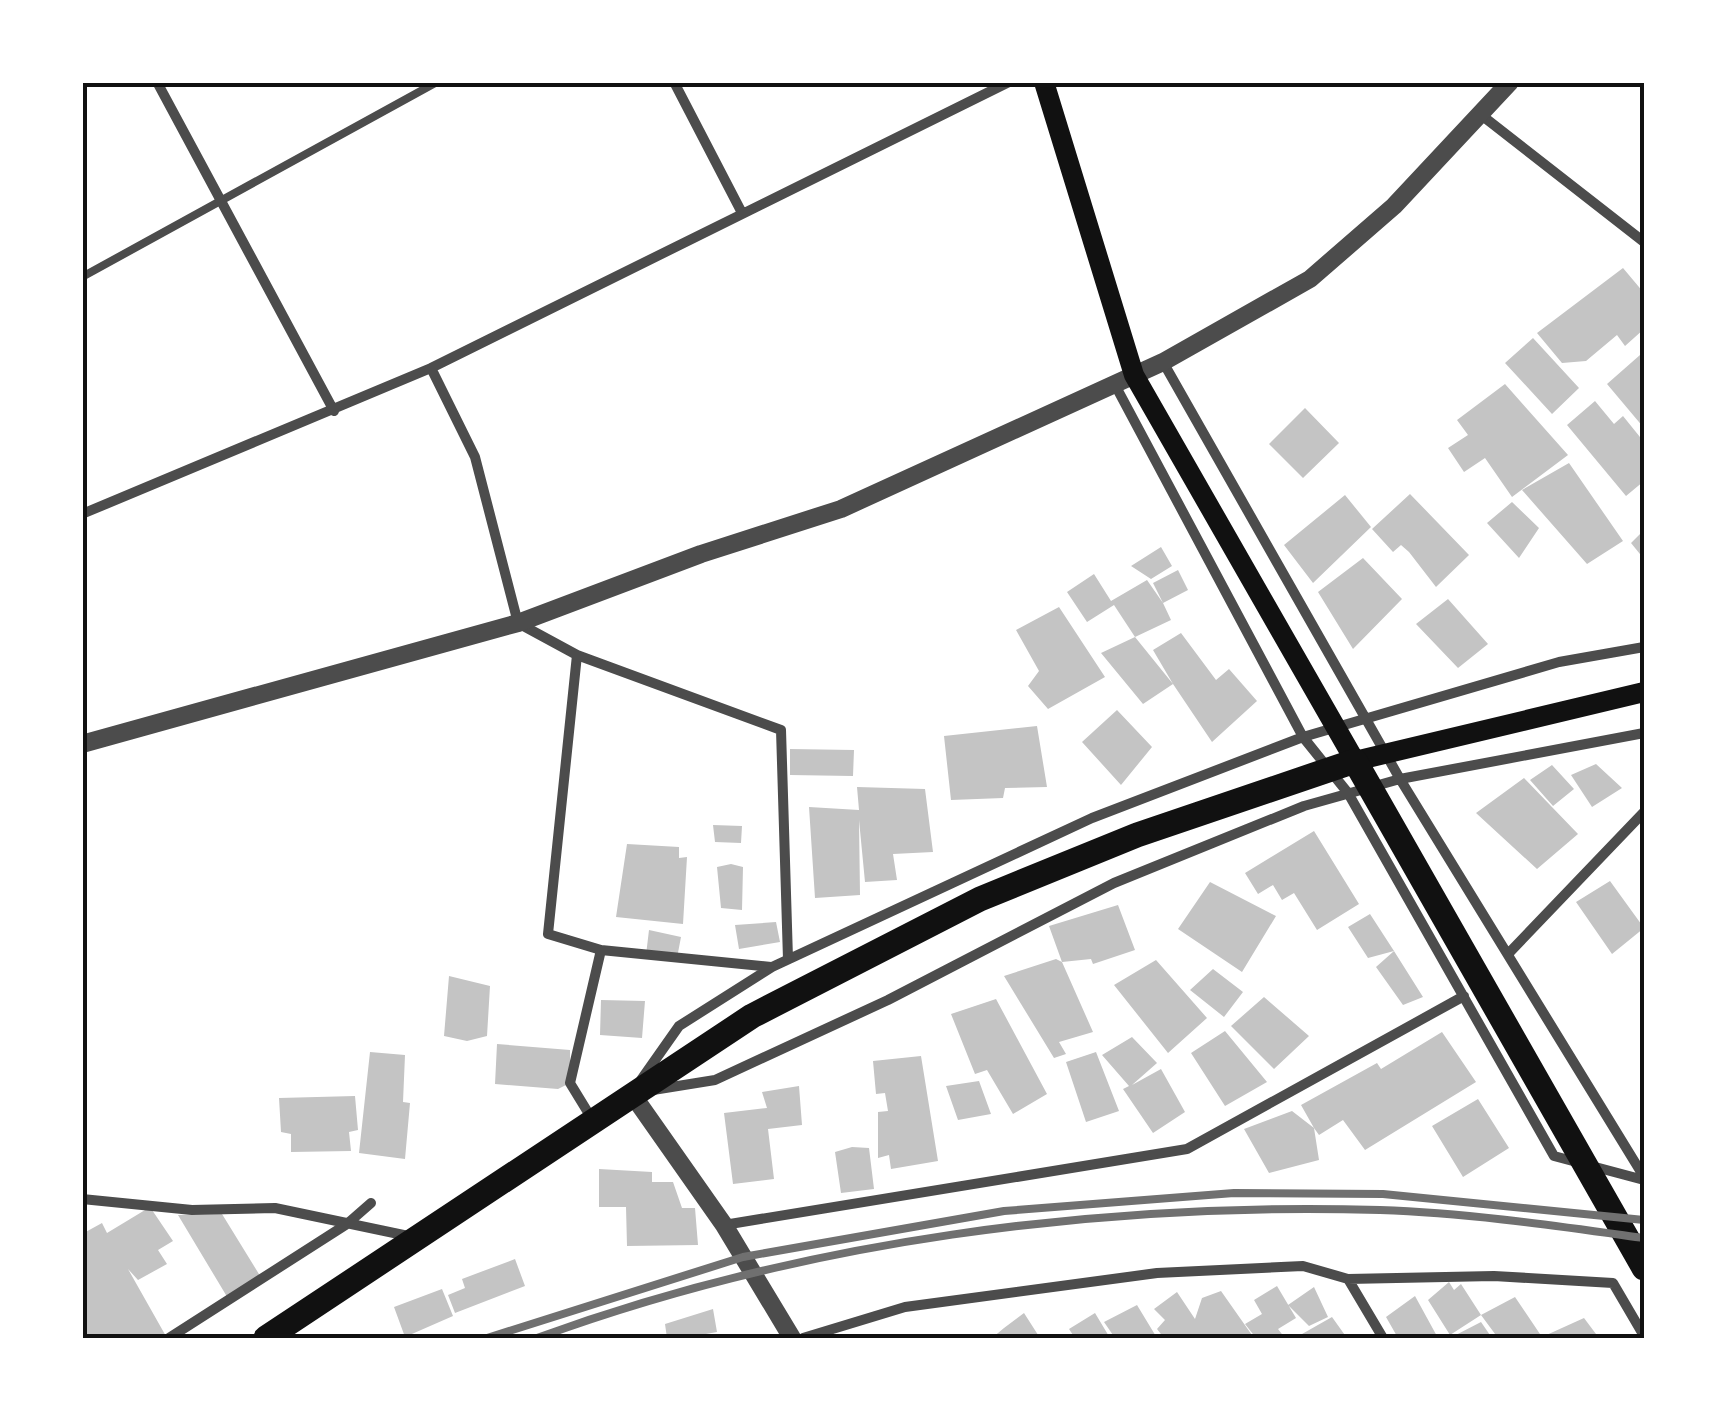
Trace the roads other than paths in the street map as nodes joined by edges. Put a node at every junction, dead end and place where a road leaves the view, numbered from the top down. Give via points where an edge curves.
1 (157, 82) edge
2 (436, 82) edge
3 (674, 82) edge
4 (1009, 82) edge
5 (1044, 82) edge
6 (1510, 82) edge
7 (1480, 114) junction
8 (220, 199) junction
9 (741, 211) junction
10 (1644, 242) edge
11 (82, 276) edge
12 (1163, 362) junction
13 (431, 368) junction
14 (1134, 375) junction
15 (1114, 383) junction
16 (334, 411) junction
17 (82, 514) edge
18 (518, 623) junction
19 (1644, 647) edge
20 (577, 656) junction
21 (1644, 692) edge
22 (1366, 721) junction
23 (1644, 733) edge
24 (1303, 737) junction
25 (82, 744) edge
26 (1355, 761) junction
27 (1400, 779) junction
28 (1348, 793) junction
29 (1644, 812) edge
30 (601, 950) junction
31 (1509, 953) junction
32 (788, 959) junction
33 (772, 967) junction
34 (1464, 996) junction
35 (632, 1094) junction
36 (592, 1119) junction
37 (1644, 1178) edge
38 (82, 1199) edge
39 (370, 1203) dead end
40 (347, 1224) junction
41 (724, 1225) junction
42 (416, 1238) junction
43 (1644, 1268) edge
44 (1348, 1279) junction
45 (1643, 1330) edge
46 (169, 1338) edge
47 (266, 1338) edge
48 (792, 1338) edge
49 (802, 1338) edge
50 (1383, 1338) edge

1 - 8 street
2 - 8 lane
3 - 9 street
4 - 9 street
5 - 14 main road
6 - 7 street
7 - 10 street
7 - 12 street via 1394,206 1310,279
8 - 11 lane
8 - 16 street
9 - 13 street
12 - 14 street
12 - 22 street
13 - 16 street
13 - 18 street via 475,458
14 - 15 street
14 - 26 main road
15 - 18 street via 841,509
15 - 24 street
16 - 17 street
18 - 20 street
18 - 25 street
19 - 22 street via 1559,662
20 - 30 street via 548,934
20 - 32 street via 782,730
21 - 26 main road
22 - 24 street
22 - 27 street
23 - 27 street
24 - 28 street
24 - 32 street via 1092,818
26 - 35 main road via 1136,835 980,900 752,1016
26 - 43 main road
27 - 28 street
27 - 31 street
28 - 34 street
28 - 35 street via 1114,883 715,1080
29 - 31 street
30 - 33 street
30 - 36 street via 570,1083
31 - 37 street
32 - 33 street
33 - 35 street via 679,1026
34 - 37 street via 1554,1156
34 - 41 street via 1187,1150
35 - 36 main road
35 - 41 street
36 - 42 main road
38 - 40 street via 192,1210 275,1208
39 - 40 street
40 - 42 street
40 - 46 street
41 - 48 street
42 - 47 main road
44 - 45 street via 1494,1276 1613,1283
44 - 49 street via 1302,1266 1157,1273 905,1307
44 - 50 street

